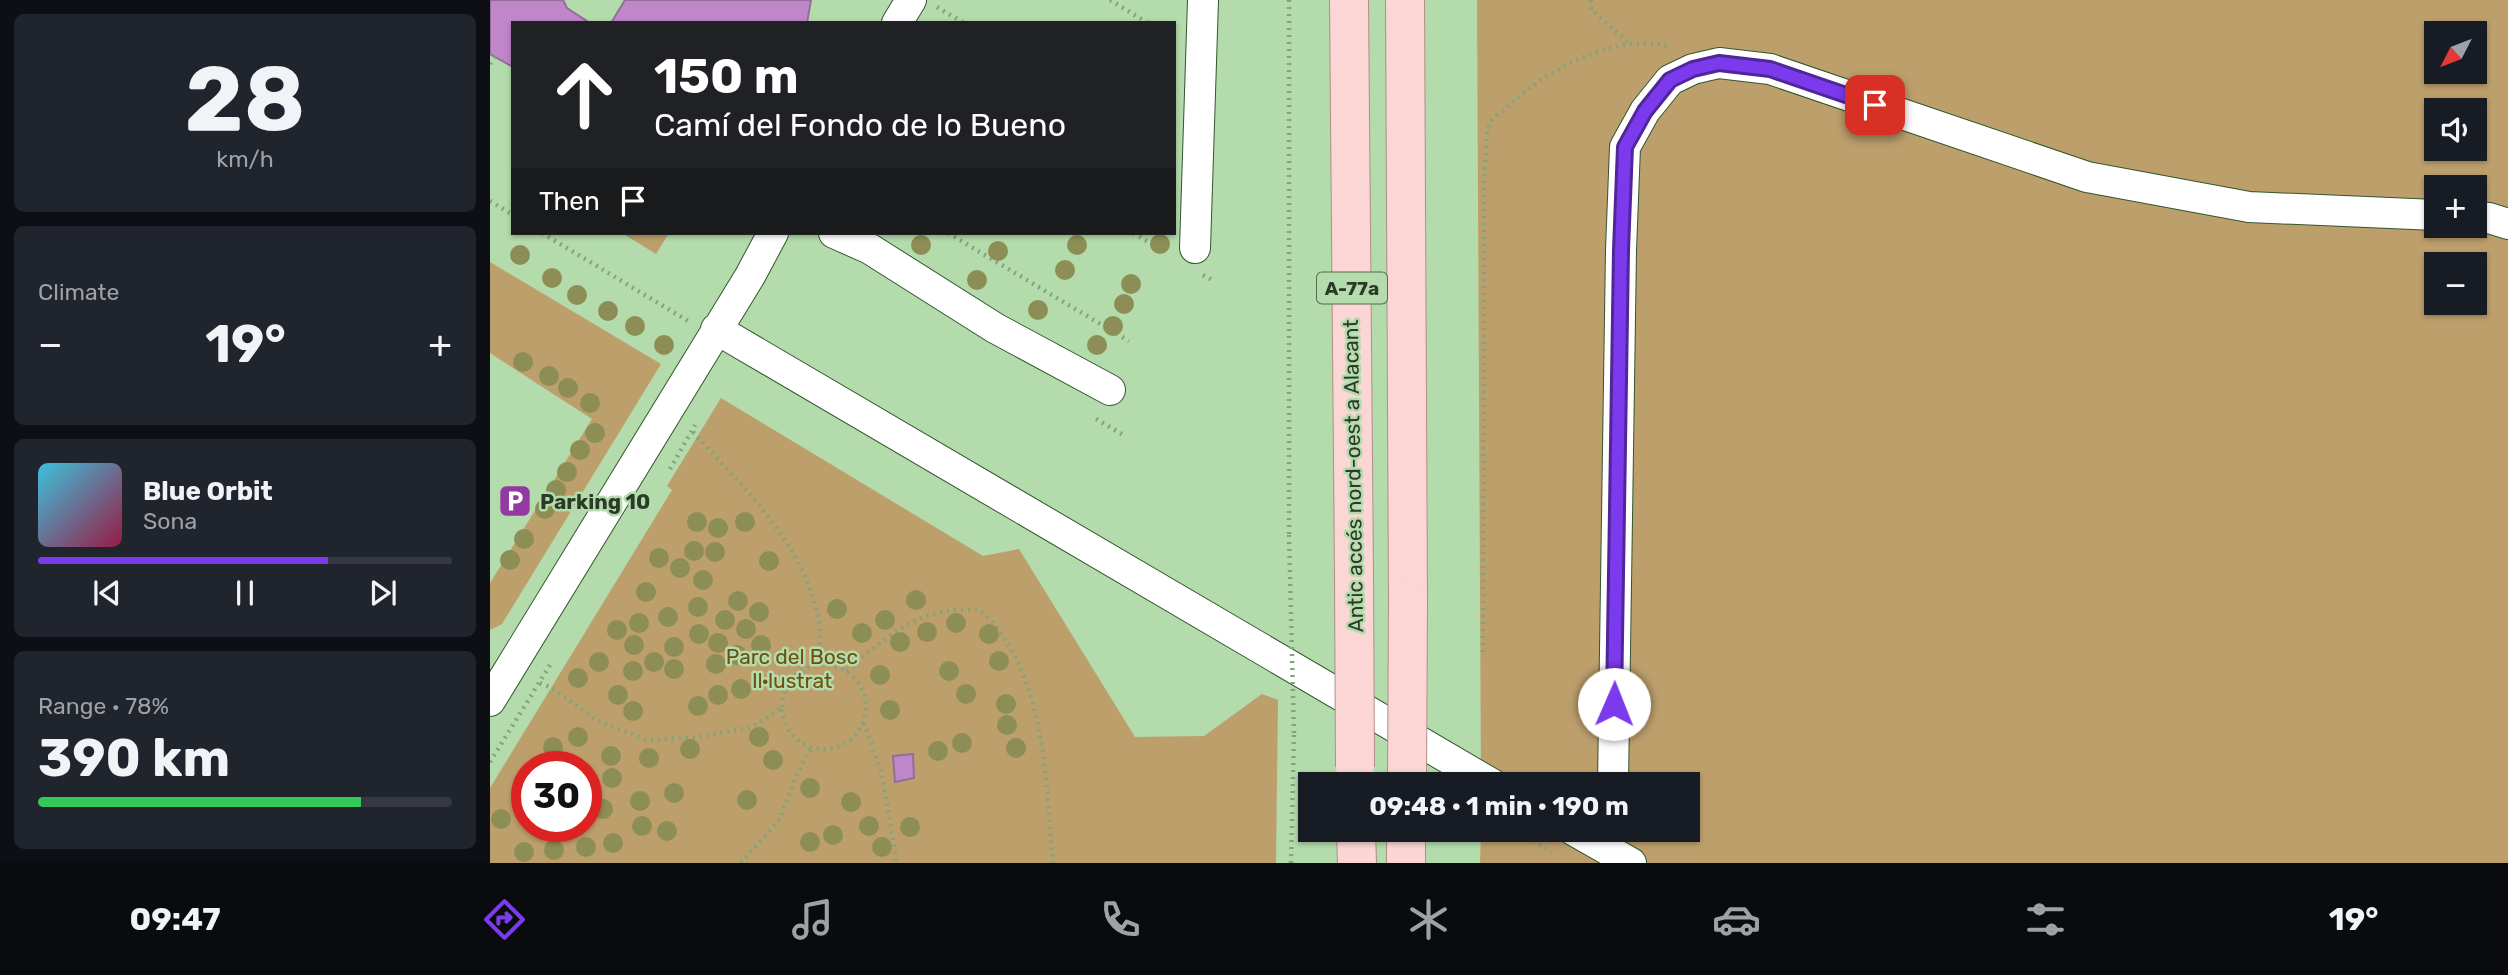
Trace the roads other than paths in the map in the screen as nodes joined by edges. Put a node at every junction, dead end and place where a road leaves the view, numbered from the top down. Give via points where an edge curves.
1 (1203, 0) edge
2 (1349, 0) edge
3 (1405, 0) edge
4 (922, 2) edge
5 (899, 21) edge
6 (2424, 214) edge
7 (2487, 218) edge
8 (2508, 224) edge
9 (771, 235) edge
10 (838, 235) edge
11 (1195, 248) dead end
12 (706, 320) junction
13 (1110, 390) dead end
14 (490, 701) edge
15 (1356, 772) edge
16 (1407, 772) edge
17 (1472, 772) edge
18 (1613, 772) edge
19 (1356, 842) edge
20 (1406, 842) edge
21 (1597, 842) edge
22 (1617, 852) edge
23 (1357, 863) edge
24 (1406, 863) edge

1 - 11 street
2 - 15 main road, Antic accés nord-oest a Alacant / A-77a, bridge
3 - 16 main road, A-77a, bridge
4 - 5 street
6 - 18 street via 2249,207 2087,177 1770,69 1719,63 1670,80 1625,147
7 - 8 street
9 - 12 street
10 - 13 street
12 - 14 street
12 - 17 street
19 - 23 main road
20 - 24 main road
21 - 22 street

